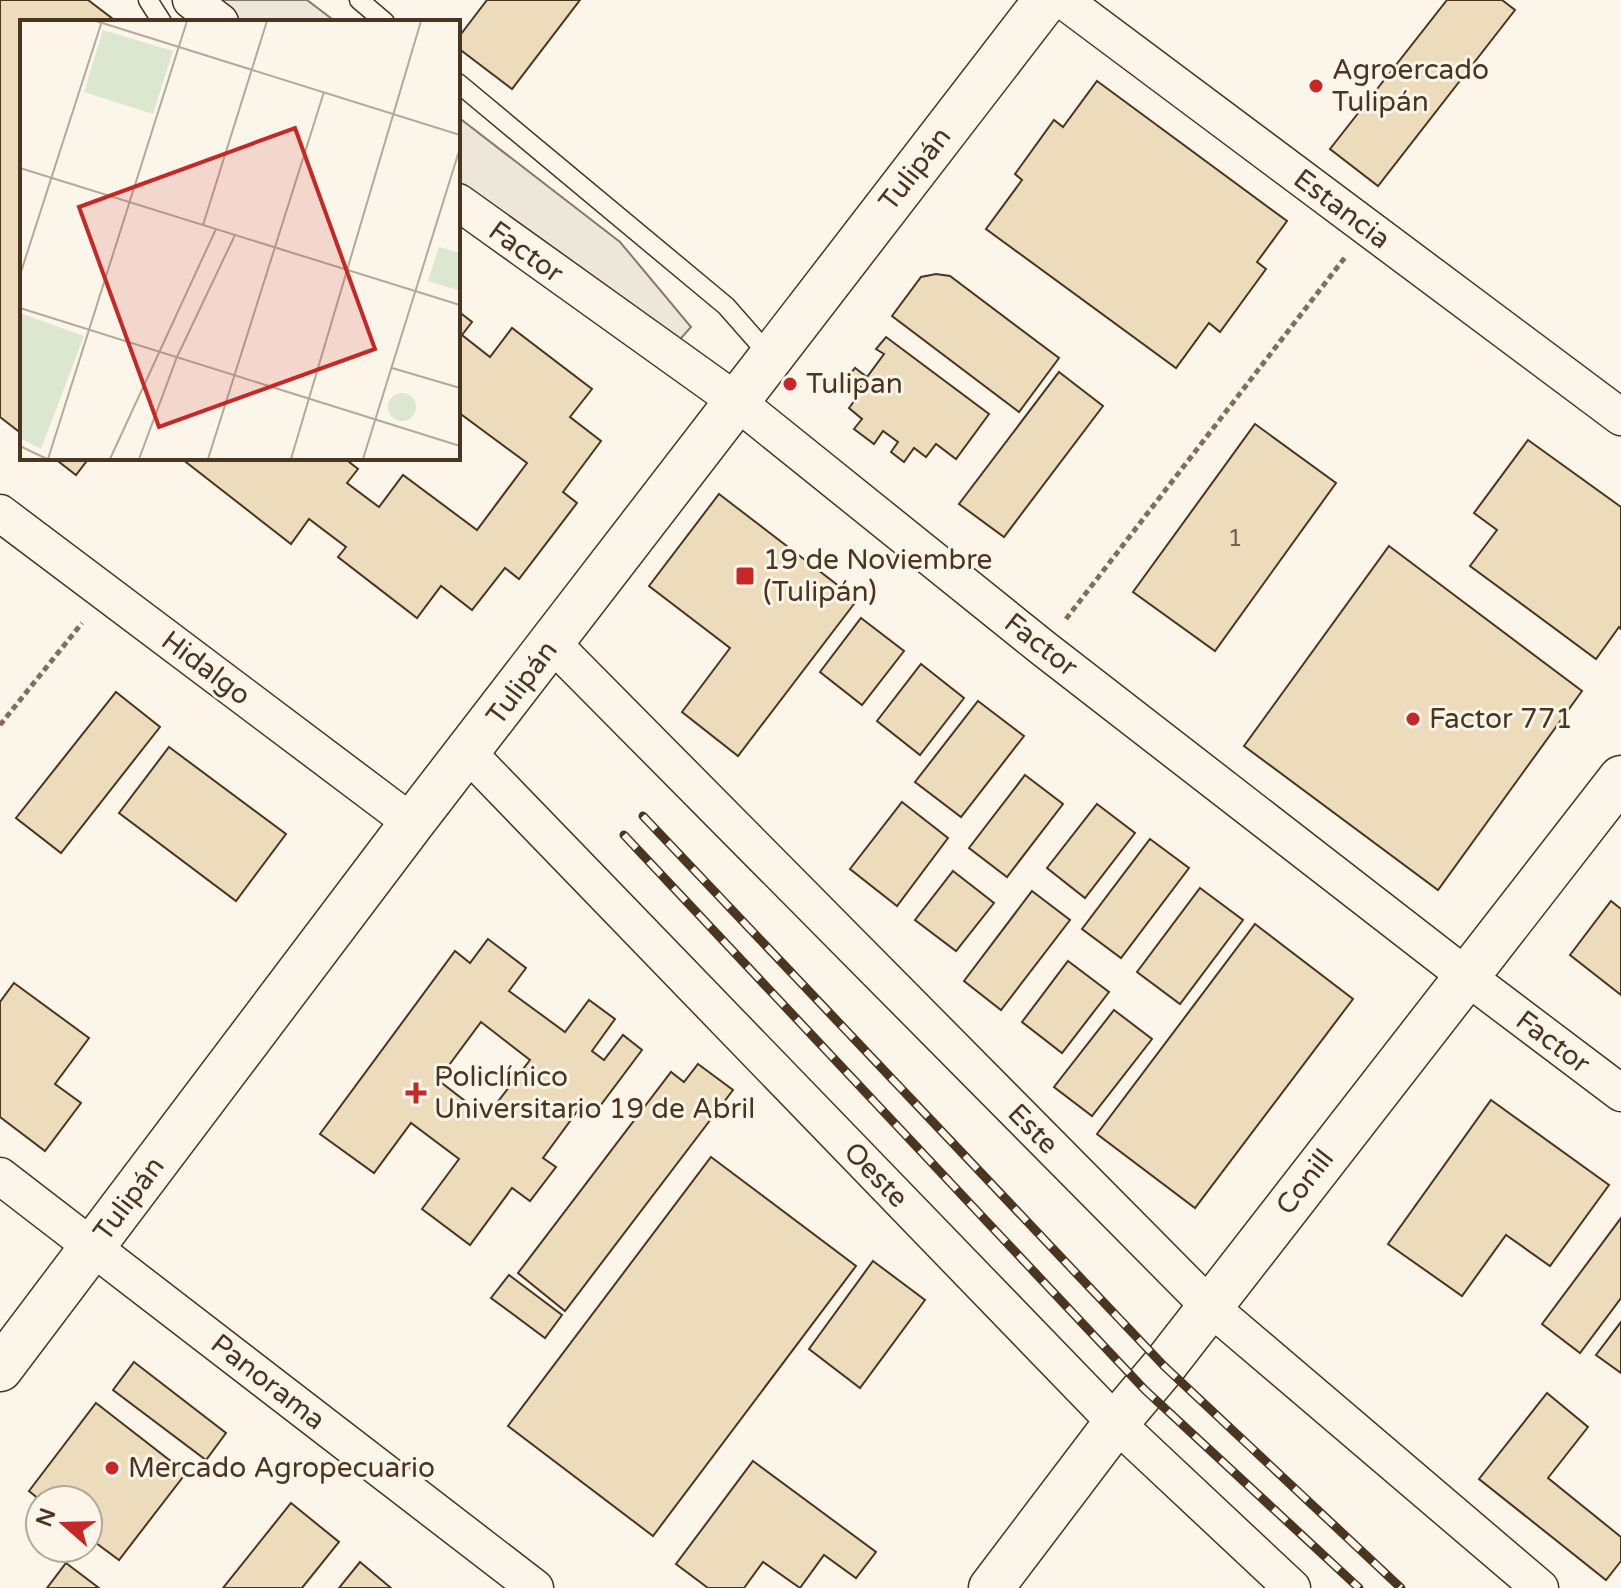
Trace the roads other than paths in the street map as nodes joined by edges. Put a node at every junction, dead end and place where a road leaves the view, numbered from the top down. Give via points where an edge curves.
1 (148, 0) edge
2 (191, 0) edge
3 (359, 0) edge
4 (1046, 0) edge
5 (1063, 0) edge
6 (161, 20) edge
7 (217, 20) edge
8 (383, 20) edge
9 (460, 85) edge
10 (460, 203) edge
11 (460, 225) edge
12 (513, 243) junction
13 (770, 356) junction
14 (736, 401) junction
15 (1621, 417) edge
16 (0, 513) edge
17 (552, 643) junction
18 (468, 753) junction
19 (1621, 778) edge
20 (412, 823) junction
21 (1466, 976) junction
22 (1621, 1093) edge
23 (0, 1176) edge
24 (92, 1247) junction
25 (1209, 1306) junction
26 (0, 1369) edge
27 (1116, 1423) junction
28 (535, 1588) edge
29 (991, 1588) edge
30 (1292, 1588) edge
31 (1540, 1588) edge

1 - 6 lane
2 - 7 street
3 - 8 lane
4 - 13 street, Tulipán
5 - 15 street, Estancia
9 - 13 lane via 726,306
10 - 12 street, Factor
11 - 12 lane
12 - 14 street, Factor
13 - 14 street, Tulipán
14 - 17 street, Tulipán
14 - 21 street, Factor via 1043,648
16 - 20 street, Hidalgo
17 - 18 street, Tulipán
17 - 25 street, Este
18 - 20 street, Tulipán
18 - 27 street, Oeste
19 - 21 street, Conill
20 - 24 street, Tulipán
21 - 22 street, Factor
21 - 25 street, Conill
23 - 24 street, Panorama
24 - 26 street, Tulipán
24 - 28 street, Panorama
25 - 27 street, Conill
25 - 31 street, Este
27 - 29 street, Conill
27 - 30 street, Oeste

